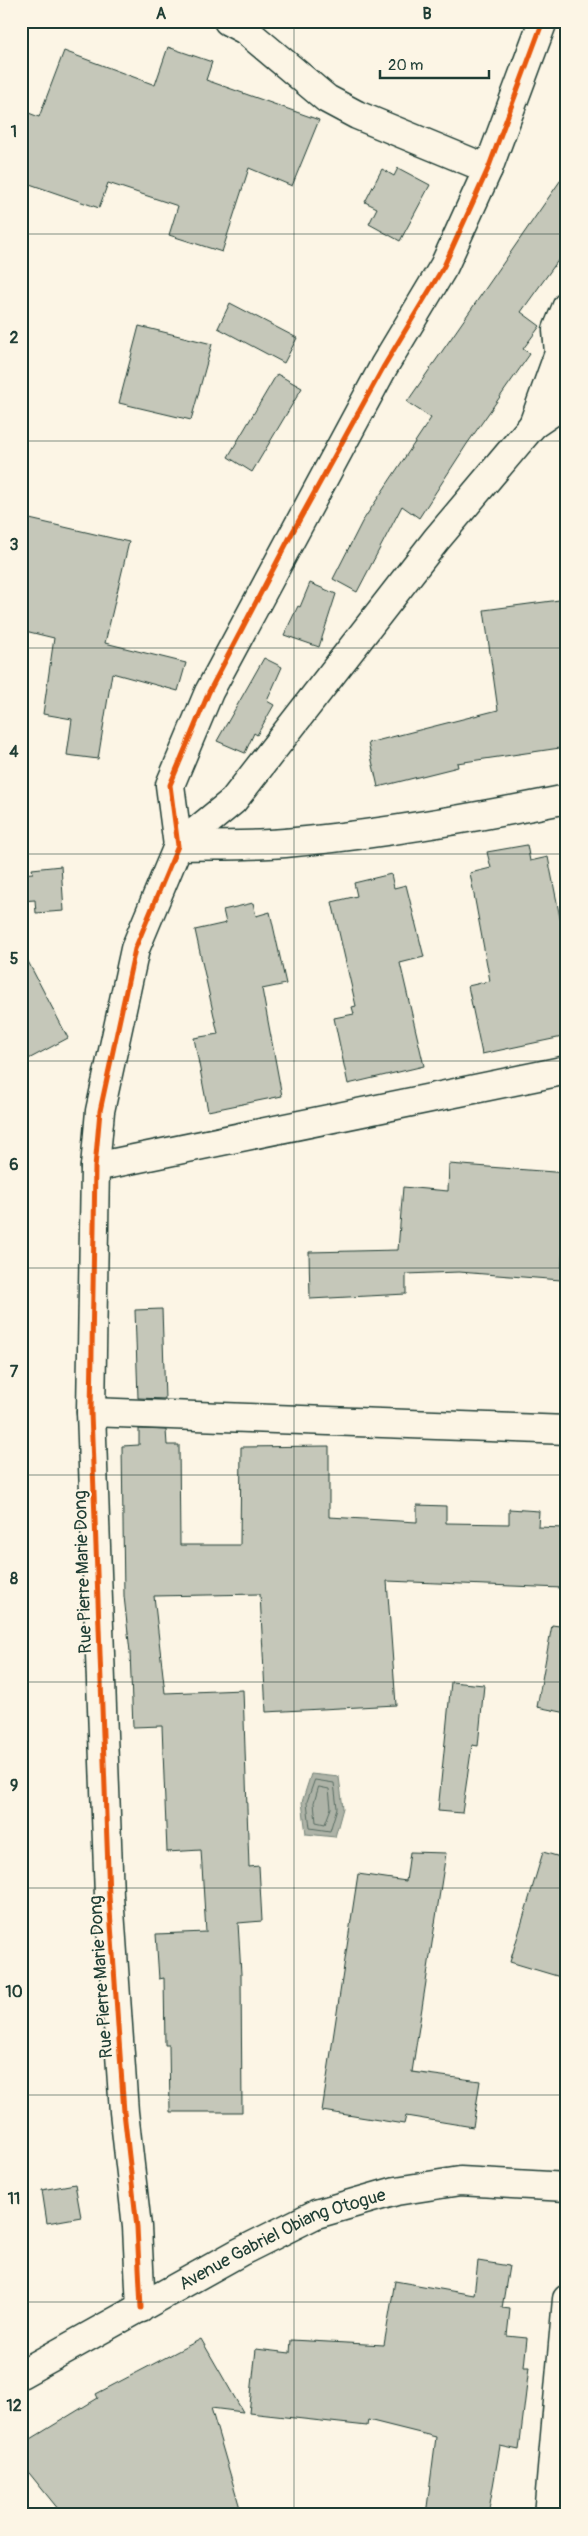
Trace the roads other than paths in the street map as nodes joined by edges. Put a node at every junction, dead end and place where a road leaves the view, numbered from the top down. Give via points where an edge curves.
1 (228, 21) edge
2 (543, 21) edge
3 (488, 169) junction
4 (567, 306) edge
5 (563, 359) edge
6 (567, 402) edge
7 (533, 425) junction
8 (567, 799) edge
9 (178, 846) junction
10 (567, 1070) edge
11 (96, 1167) junction
12 (91, 1412) junction
13 (567, 1430) edge
14 (567, 2187) edge
15 (567, 2299) edge
16 (141, 2308) junction
17 (21, 2374) edge
18 (548, 2515) edge

1 - 3 street via 245,30 327,99 357,115
2 - 3 street
3 - 9 street via 444,266 384,366 209,692 170,785
4 - 5 street via 557,330
5 - 7 street
6 - 7 street
7 - 9 street via 436,540 233,800
8 - 9 street via 368,834 284,843
9 - 11 street, Rue Pierre Marie Dong via 135,949 100,1111
10 - 11 street
11 - 12 street, Rue Pierre Marie Dong
12 - 13 street
12 - 16 street, Rue Pierre Marie Dong via 109,1896
14 - 16 street, Avenue Gabriel Obiang Otogue via 460,2181 396,2191 316,2214
15 - 18 street
16 - 17 street, Avenue Gabriel Obiang Otogue

